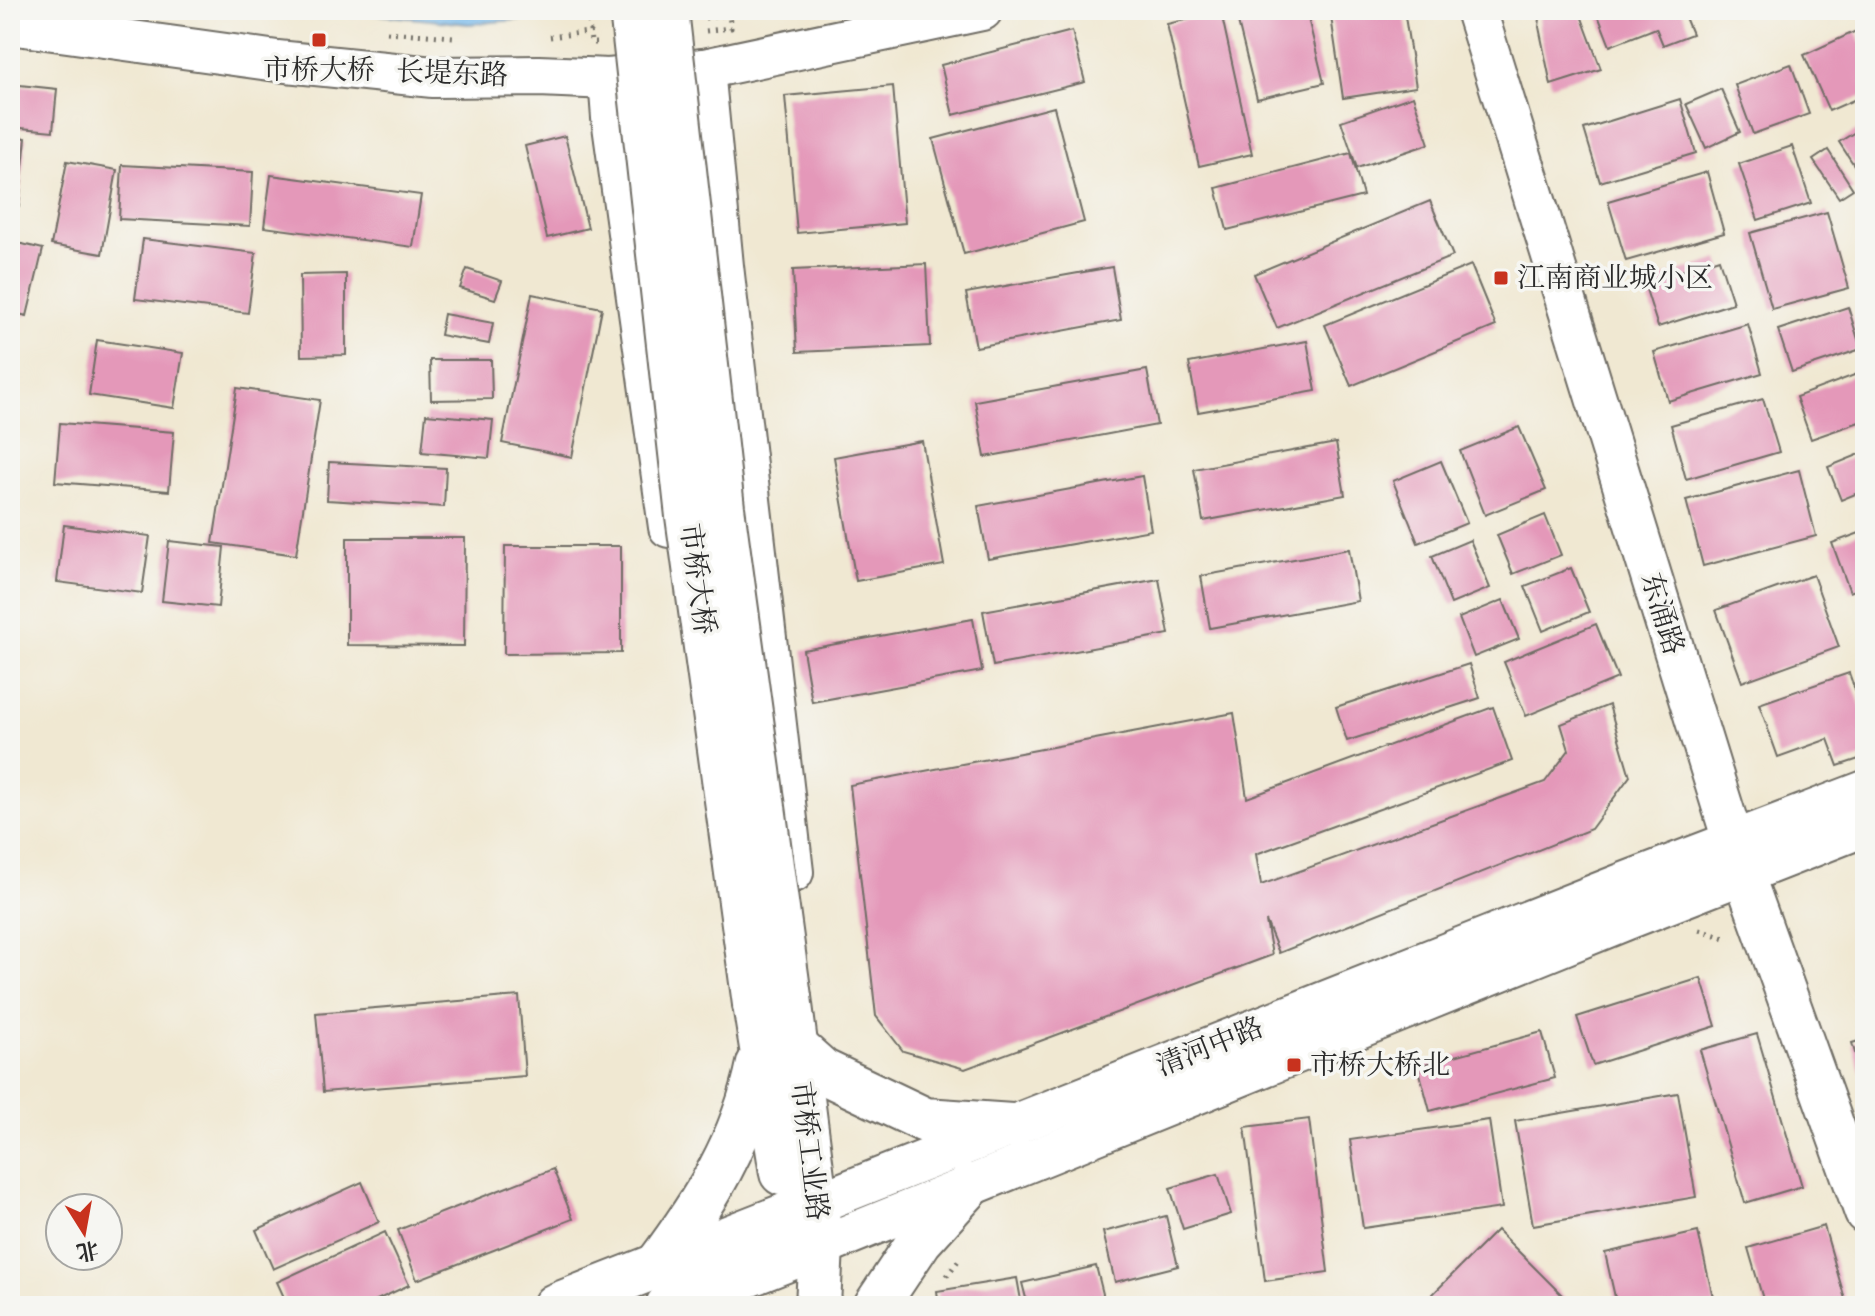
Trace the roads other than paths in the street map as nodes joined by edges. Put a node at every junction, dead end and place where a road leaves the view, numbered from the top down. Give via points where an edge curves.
1 (632, 10) edge
2 (666, 10) edge
3 (982, 10) edge
4 (1476, 10) edge
5 (10, 24) edge
6 (704, 69) junction
7 (609, 79) junction
8 (1865, 791) edge
9 (1865, 826) edge
10 (1738, 857) junction
11 (772, 1001) junction
12 (778, 1048) junction
13 (1012, 1126) junction
14 (969, 1186) junction
15 (1865, 1213) edge
16 (804, 1230) junction
17 (662, 1286) edge
18 (555, 1306) edge
19 (817, 1306) edge
20 (876, 1306) edge

1 - 11 main road, 市桥大桥, bridge via 688,516
2 - 11 main road, 市桥大桥, bridge
3 - 6 street, 长堤东路
4 - 10 street, 东涌路
5 - 7 street, 长堤东路 via 433,77
6 - 7 street, 长堤东路
6 - 12 street via 807,993
7 - 12 street via 735,1009
8 - 10 street, 清河中路
9 - 10 street, 清河中路
10 - 13 street, 清河中路
10 - 14 street, 清河中路
10 - 15 street, 东涌路
11 - 12 main road, 市桥工业路
12 - 13 main road via 925,1120
12 - 16 main road, 市桥工业路
12 - 17 main road
13 - 16 street, 清河中路
14 - 16 street, 清河中路
14 - 20 main road via 920,1240
16 - 17 main road, 清河中路
16 - 19 main road, 市桥工业路
17 - 18 main road, 清河中路

